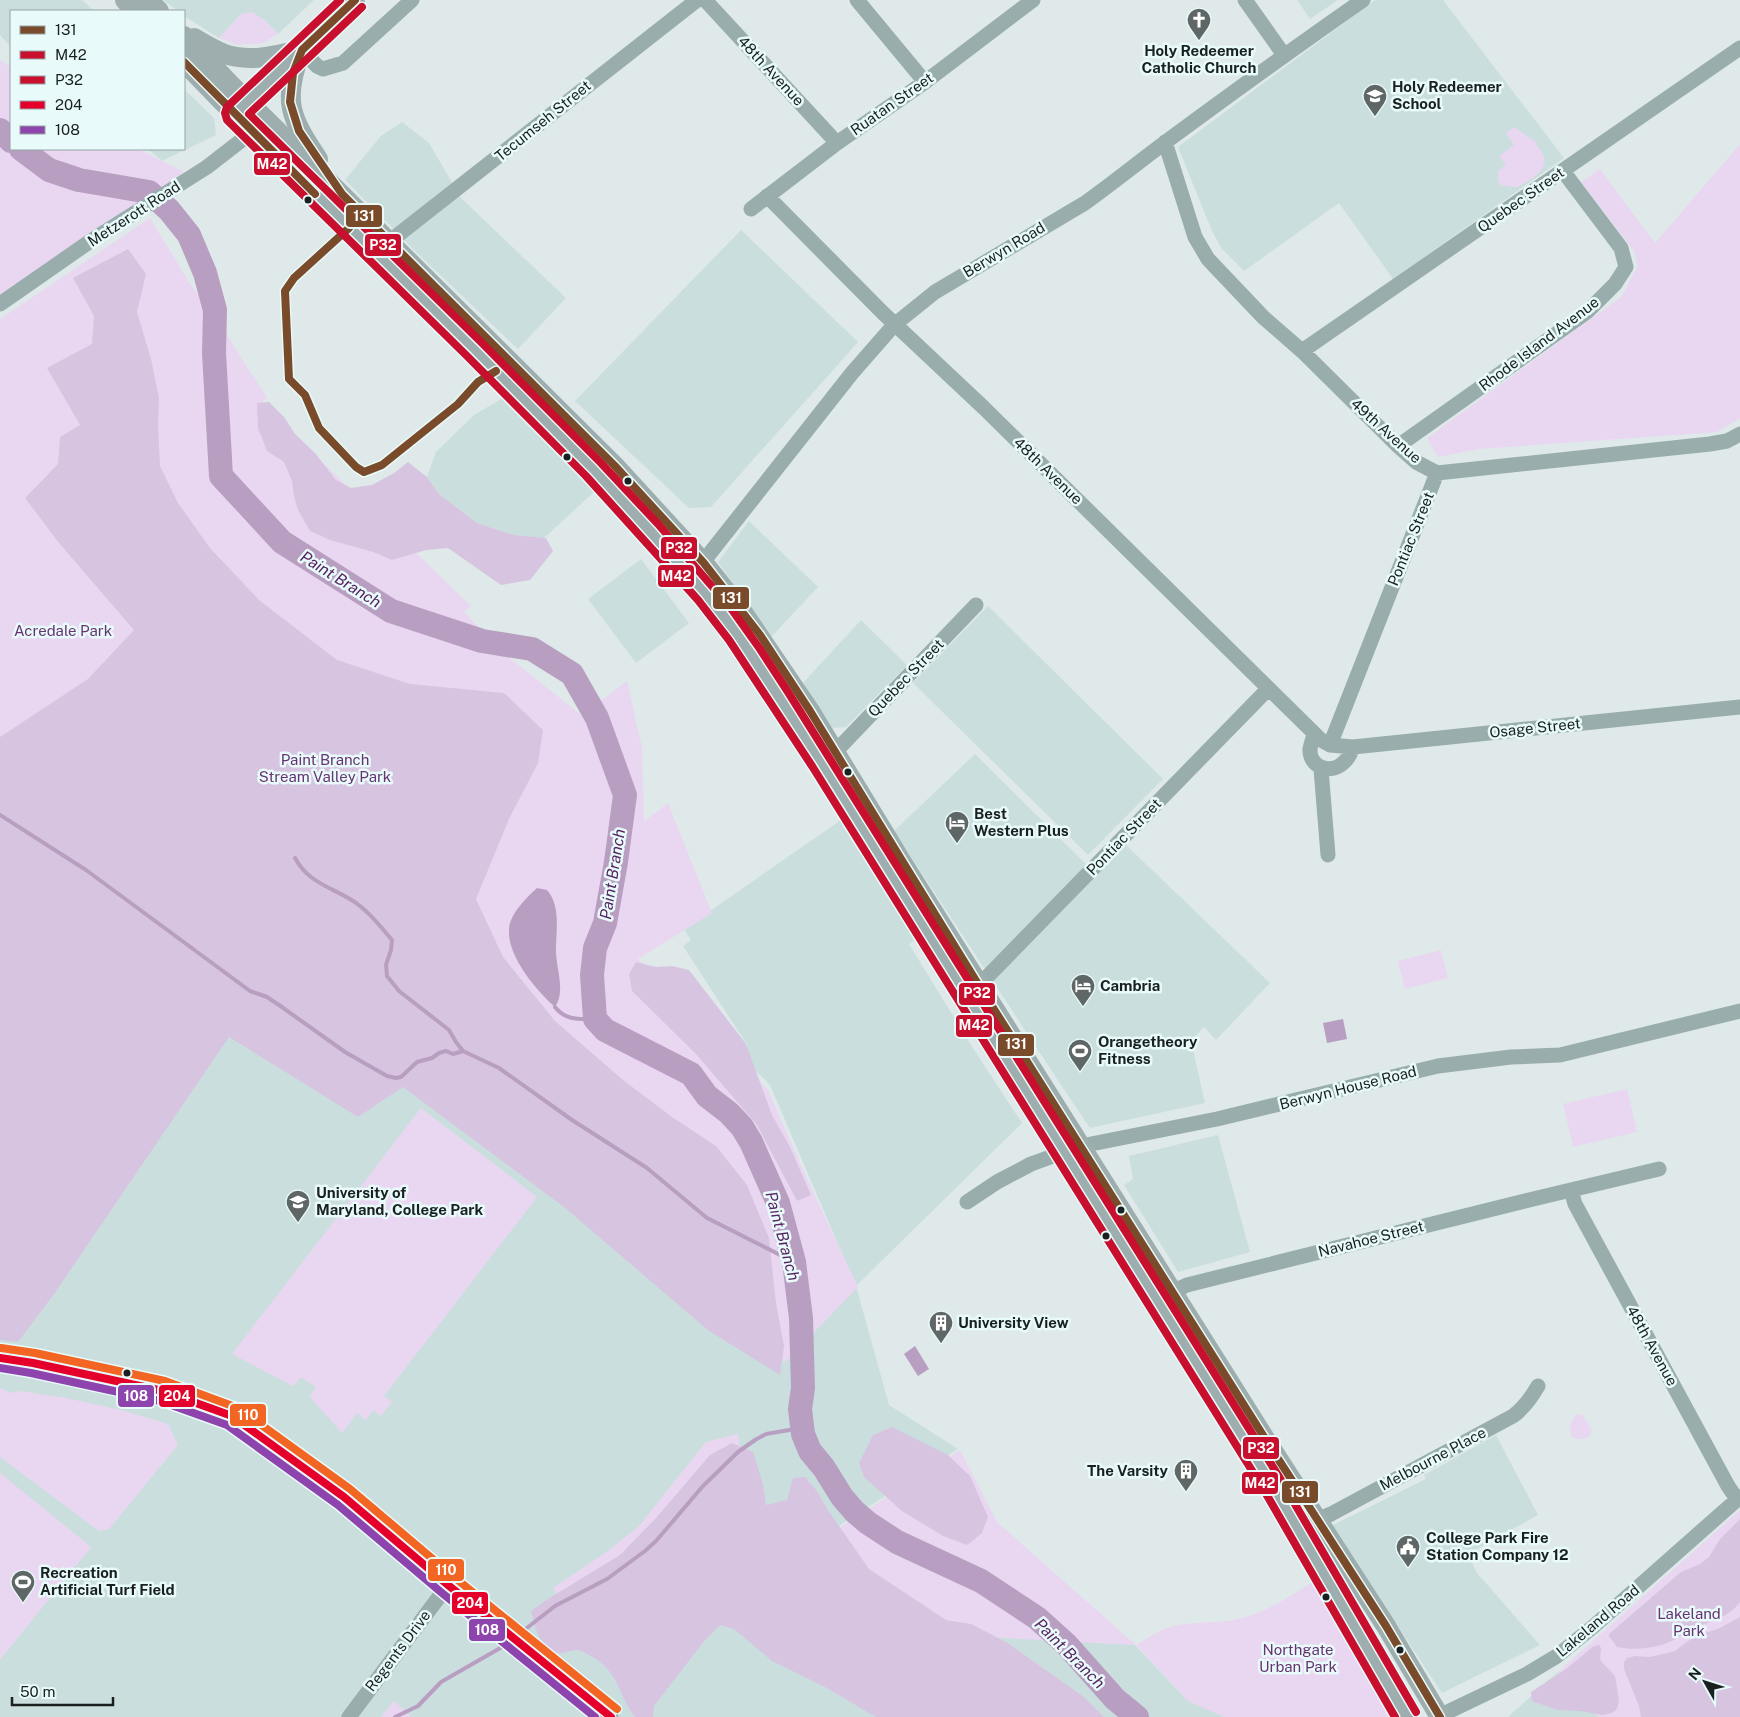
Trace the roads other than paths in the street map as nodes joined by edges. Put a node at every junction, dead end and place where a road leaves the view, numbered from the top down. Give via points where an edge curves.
1 (125, 0) edge
2 (148, 0) edge
3 (355, 0) edge
4 (412, 0) edge
5 (697, 0) edge
6 (705, 0) edge
7 (857, 0) edge
8 (1033, 0) edge
9 (1245, 0) edge
10 (1363, 0) edge
11 (134, 10) edge
12 (158, 10) edge
13 (185, 34) edge
14 (185, 35) edge
15 (1740, 48) edge
16 (302, 50) junction
17 (1284, 55) junction
18 (185, 63) edge
19 (925, 82) junction
20 (241, 108) junction
21 (260, 126) junction
22 (837, 142) junction
23 (1165, 142) junction
24 (1562, 171) junction
25 (342, 194) junction
26 (767, 196) junction
27 (751, 209) dead end
28 (389, 242) junction
29 (0, 304) edge
30 (894, 325) junction
31 (1302, 351) junction
32 (1740, 434) edge
33 (1398, 446) junction
34 (1437, 473) junction
35 (703, 562) junction
36 (976, 605) dead end
37 (1268, 689) junction
38 (1740, 707) edge
39 (1314, 734) junction
40 (1330, 745) junction
41 (1353, 747) junction
42 (836, 751) junction
43 (1321, 769) junction
44 (1328, 855) dead end
45 (978, 984) junction
46 (1740, 1011) edge
47 (1073, 1149) junction
48 (1659, 1170) dead end
49 (1570, 1190) junction
50 (967, 1202) dead end
51 (1172, 1292) junction
52 (0, 1358) edge
53 (1538, 1386) dead end
54 (1739, 1498) edge
55 (1317, 1520) junction
56 (448, 1585) junction
57 (348, 1717) edge
58 (611, 1717) edge
59 (1407, 1717) edge
60 (1438, 1717) edge

1 - 11 main road
2 - 12 main road
3 - 16 main road
4 - 16 street via 343,63 323,69
5 - 28 street, Tecumseh Street
6 - 22 street, 48th Avenue
7 - 19 street
8 - 19 street, Ruatan Street
9 - 17 street
10 - 17 street, Berwyn Road
13 - 16 main road via 238,57 256,58
14 - 20 main road
15 - 24 street, Quebec Street
16 - 20 main road
16 - 25 main road via 293,73 290,102 293,115 299,131
17 - 23 street, Berwyn Road
18 - 20 main road
19 - 22 street, Ruatan Street
20 - 21 main road
21 - 25 main road
21 - 29 street, Metzerott Road via 207,166
21 - 47 main road via 582,457 707,595 773,688
22 - 26 street, Ruatan Street
23 - 30 street, Berwyn Road via 1109,186 935,292
23 - 31 street, 49th Avenue via 1202,250 1263,317
24 - 31 street, Quebec Street
24 - 33 street, Rhode Island Avenue via 1621,248 1626,267 1616,284 1587,312
25 - 28 main road
26 - 27 street, Ruatan Street
26 - 30 street, 48th Avenue
28 - 35 main road via 614,465
30 - 35 street, Berwyn Road via 852,373
30 - 37 street, 48th Avenue
31 - 33 street, 49th Avenue
32 - 34 street, 49th Avenue via 1727,441 1710,444
33 - 34 street, 49th Avenue via 1416,462
34 - 40 street, Pontiac Street
35 - 42 main road via 760,636
36 - 42 street, Quebec Street
37 - 39 street, 48th Avenue
37 - 45 street, Pontiac Street
38 - 41 street, Osage Street
39 - 40 street, 48th Avenue
39 - 43 street via 1310,750 1313,762
40 - 41 street, Osage Street
41 - 43 street via 1343,764 1334,769
42 - 45 main road
43 - 44 street
45 - 47 main road
46 - 47 street, Berwyn House Road via 1560,1055 1438,1066 1217,1119
47 - 50 street, Berwyn House Road via 1023,1169
47 - 51 main road
47 - 59 main road
48 - 49 street, Navahoe Street
49 - 51 street, Navahoe Street via 1202,1281
49 - 54 street, 48th Avenue via 1728,1486
51 - 55 main road
52 - 56 street via 163,1391 232,1416 344,1497
53 - 55 street, Melbourne Place via 1513,1416
54 - 60 street, Lakeland Road via 1557,1656
55 - 60 main road via 1386,1626
56 - 57 street, Regents Drive
56 - 58 street

